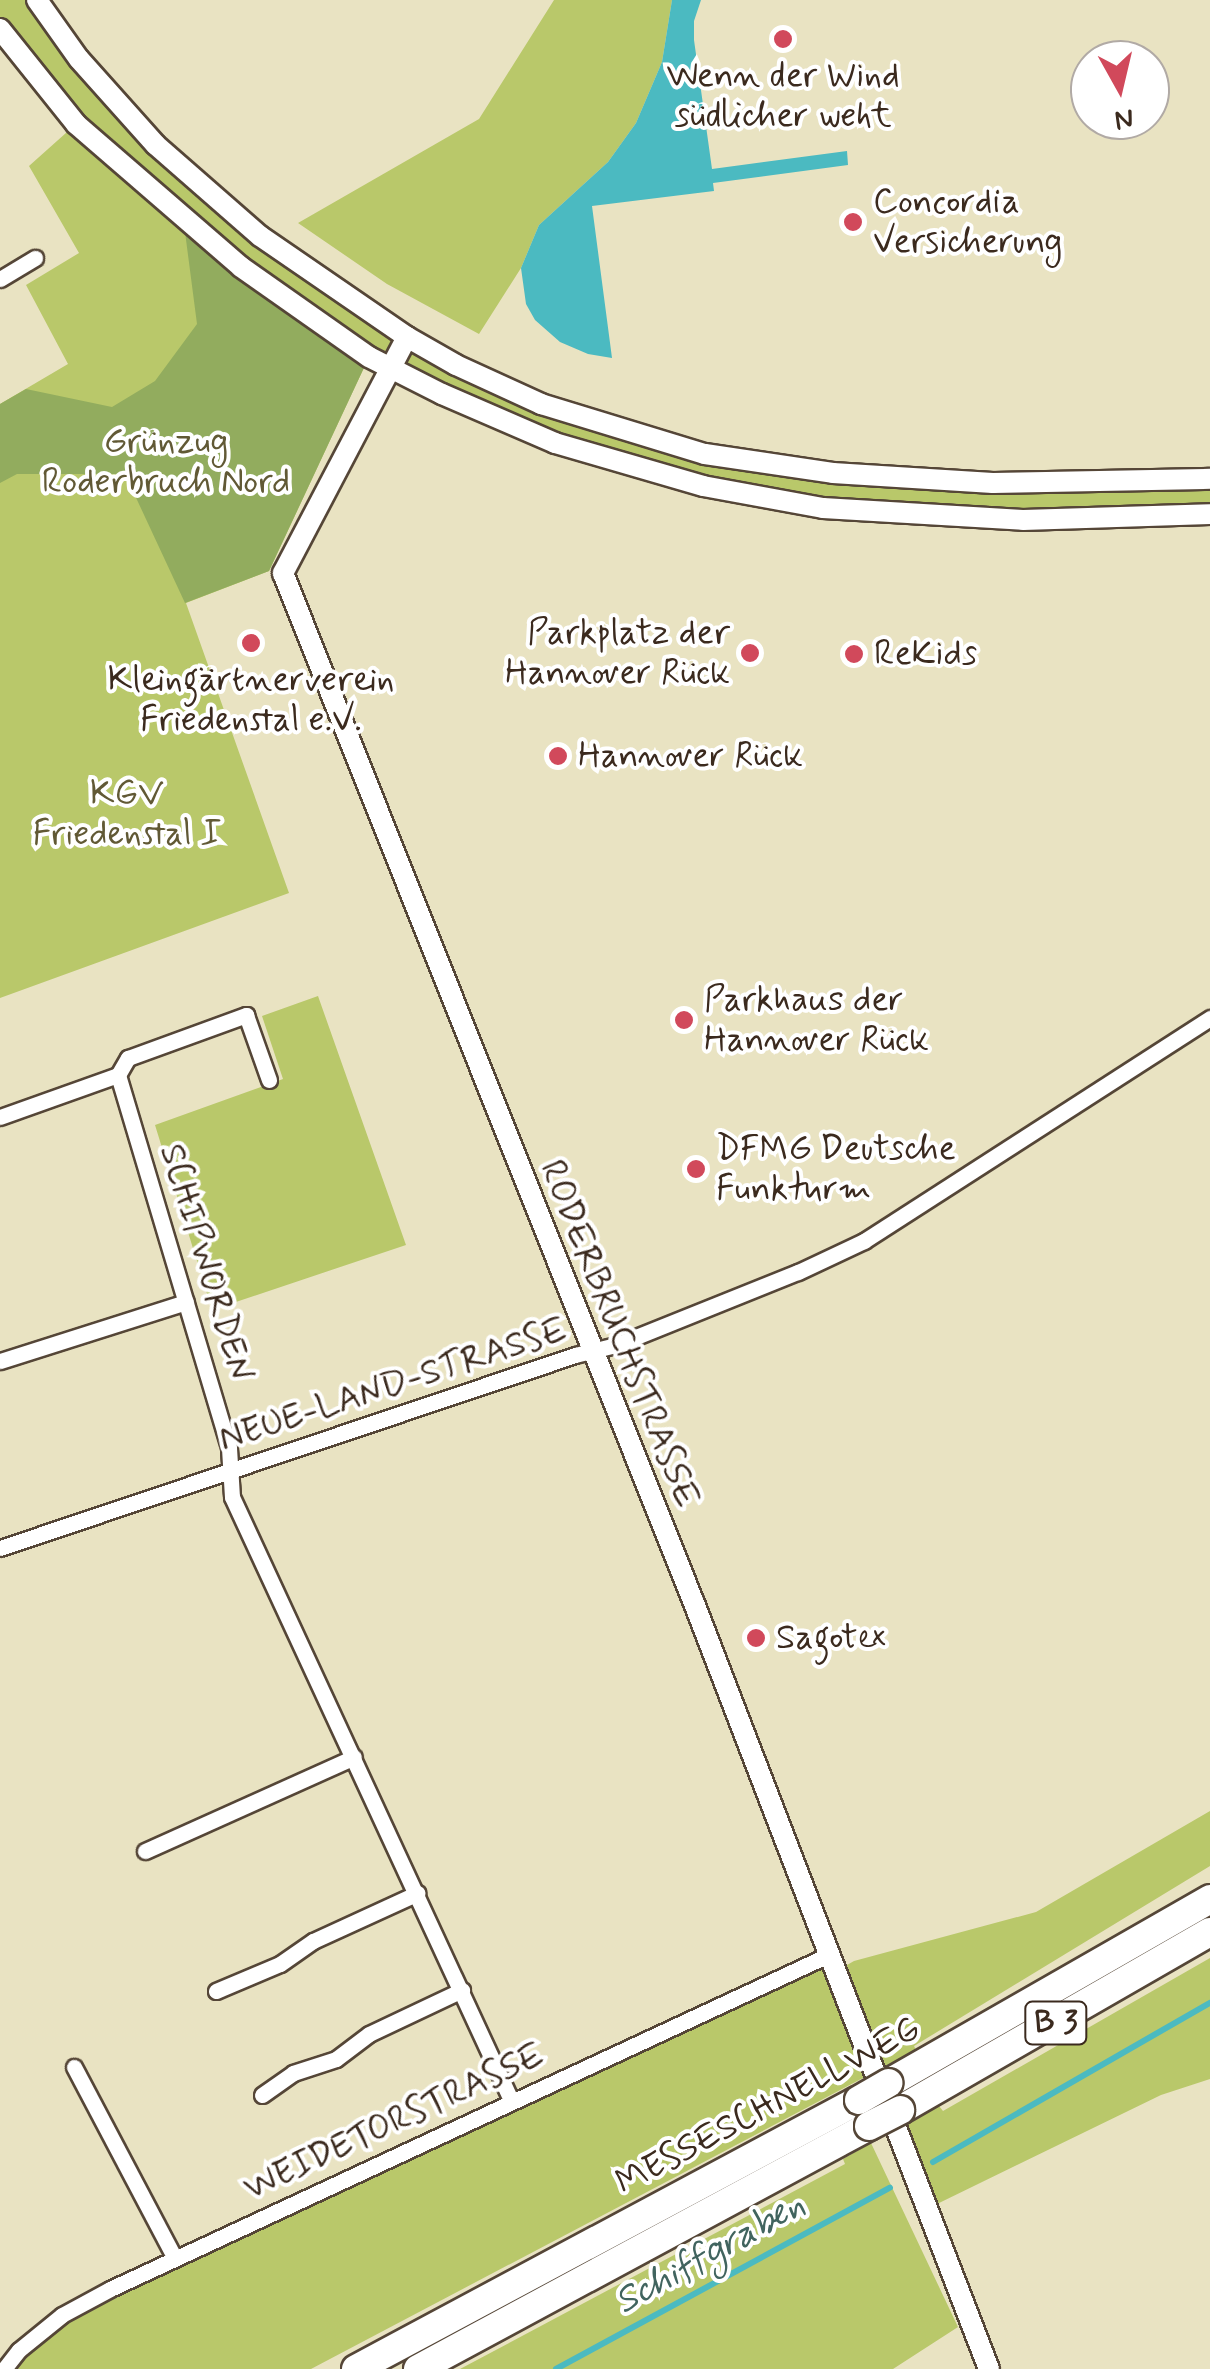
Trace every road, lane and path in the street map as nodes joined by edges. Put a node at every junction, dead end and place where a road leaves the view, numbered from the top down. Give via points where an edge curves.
1 (37, 0) edge
2 (0, 30) edge
3 (35, 258) dead end
4 (0, 279) edge
5 (407, 336) junction
6 (391, 368) junction
7 (1210, 478) edge
8 (1210, 514) edge
9 (1210, 1018) edge
10 (118, 1074) junction
11 (269, 1080) dead end
12 (0, 1118) edge
13 (186, 1302) junction
14 (591, 1351) junction
15 (0, 1360) edge
16 (230, 1470) junction
17 (0, 1548) edge
18 (354, 1757) junction
19 (145, 1851) dead end
20 (418, 1893) junction
21 (1210, 1899) edge
22 (1210, 1932) edge
23 (826, 1956) junction
24 (216, 1990) dead end
25 (462, 1990) junction
26 (74, 2067) dead end
27 (262, 2095) dead end
28 (512, 2100) junction
29 (174, 2258) junction
30 (4, 2369) edge
31 (356, 2369) edge
32 (418, 2369) edge
33 (989, 2369) edge

1 - 5 main road via 79,60 156,145 260,236
2 - 6 main road via 76,124 188,226 322,327
3 - 4 street
5 - 6 main road, RODERBRUCHSTRASSE
5 - 7 main road via 541,404 705,454 993,483
6 - 8 main road via 554,443 703,486 789,502 1023,520
6 - 14 main road, RODERBRUCHSTRASSE via 283,572
9 - 14 street, NEUE-LAND-STRASSE via 864,1241
10 - 11 street via 128,1058 246,1016
10 - 12 street
10 - 13 street, SCHIPWORDEN
13 - 15 street
13 - 16 street, SCHIPWORDEN
14 - 16 street, NEUE-LAND-STRASSE
14 - 23 main road, RODERBRUCHSTRASSE
16 - 17 street, NEUE-LAND-STRASSE
16 - 18 street, SCHIPWORDEN via 232,1496
18 - 19 street
18 - 20 street, SCHIPWORDEN
20 - 24 street
20 - 25 street, SCHIPWORDEN
21 - 31 highway, MESSESCHNELLWEG / B 3, bridge via 890,2083
22 - 32 highway, MESSESCHNELLWEG / B 3, bridge via 900,2110
23 - 28 street, WEIDETORSTRASSE
23 - 33 main road, RODERBRUCHSTRASSE
25 - 27 street via 369,2034 336,2059 293,2073
25 - 28 street, SCHIPWORDEN
26 - 29 street
28 - 29 street, WEIDETORSTRASSE
29 - 30 street, WEIDETORSTRASSE via 62,2315

